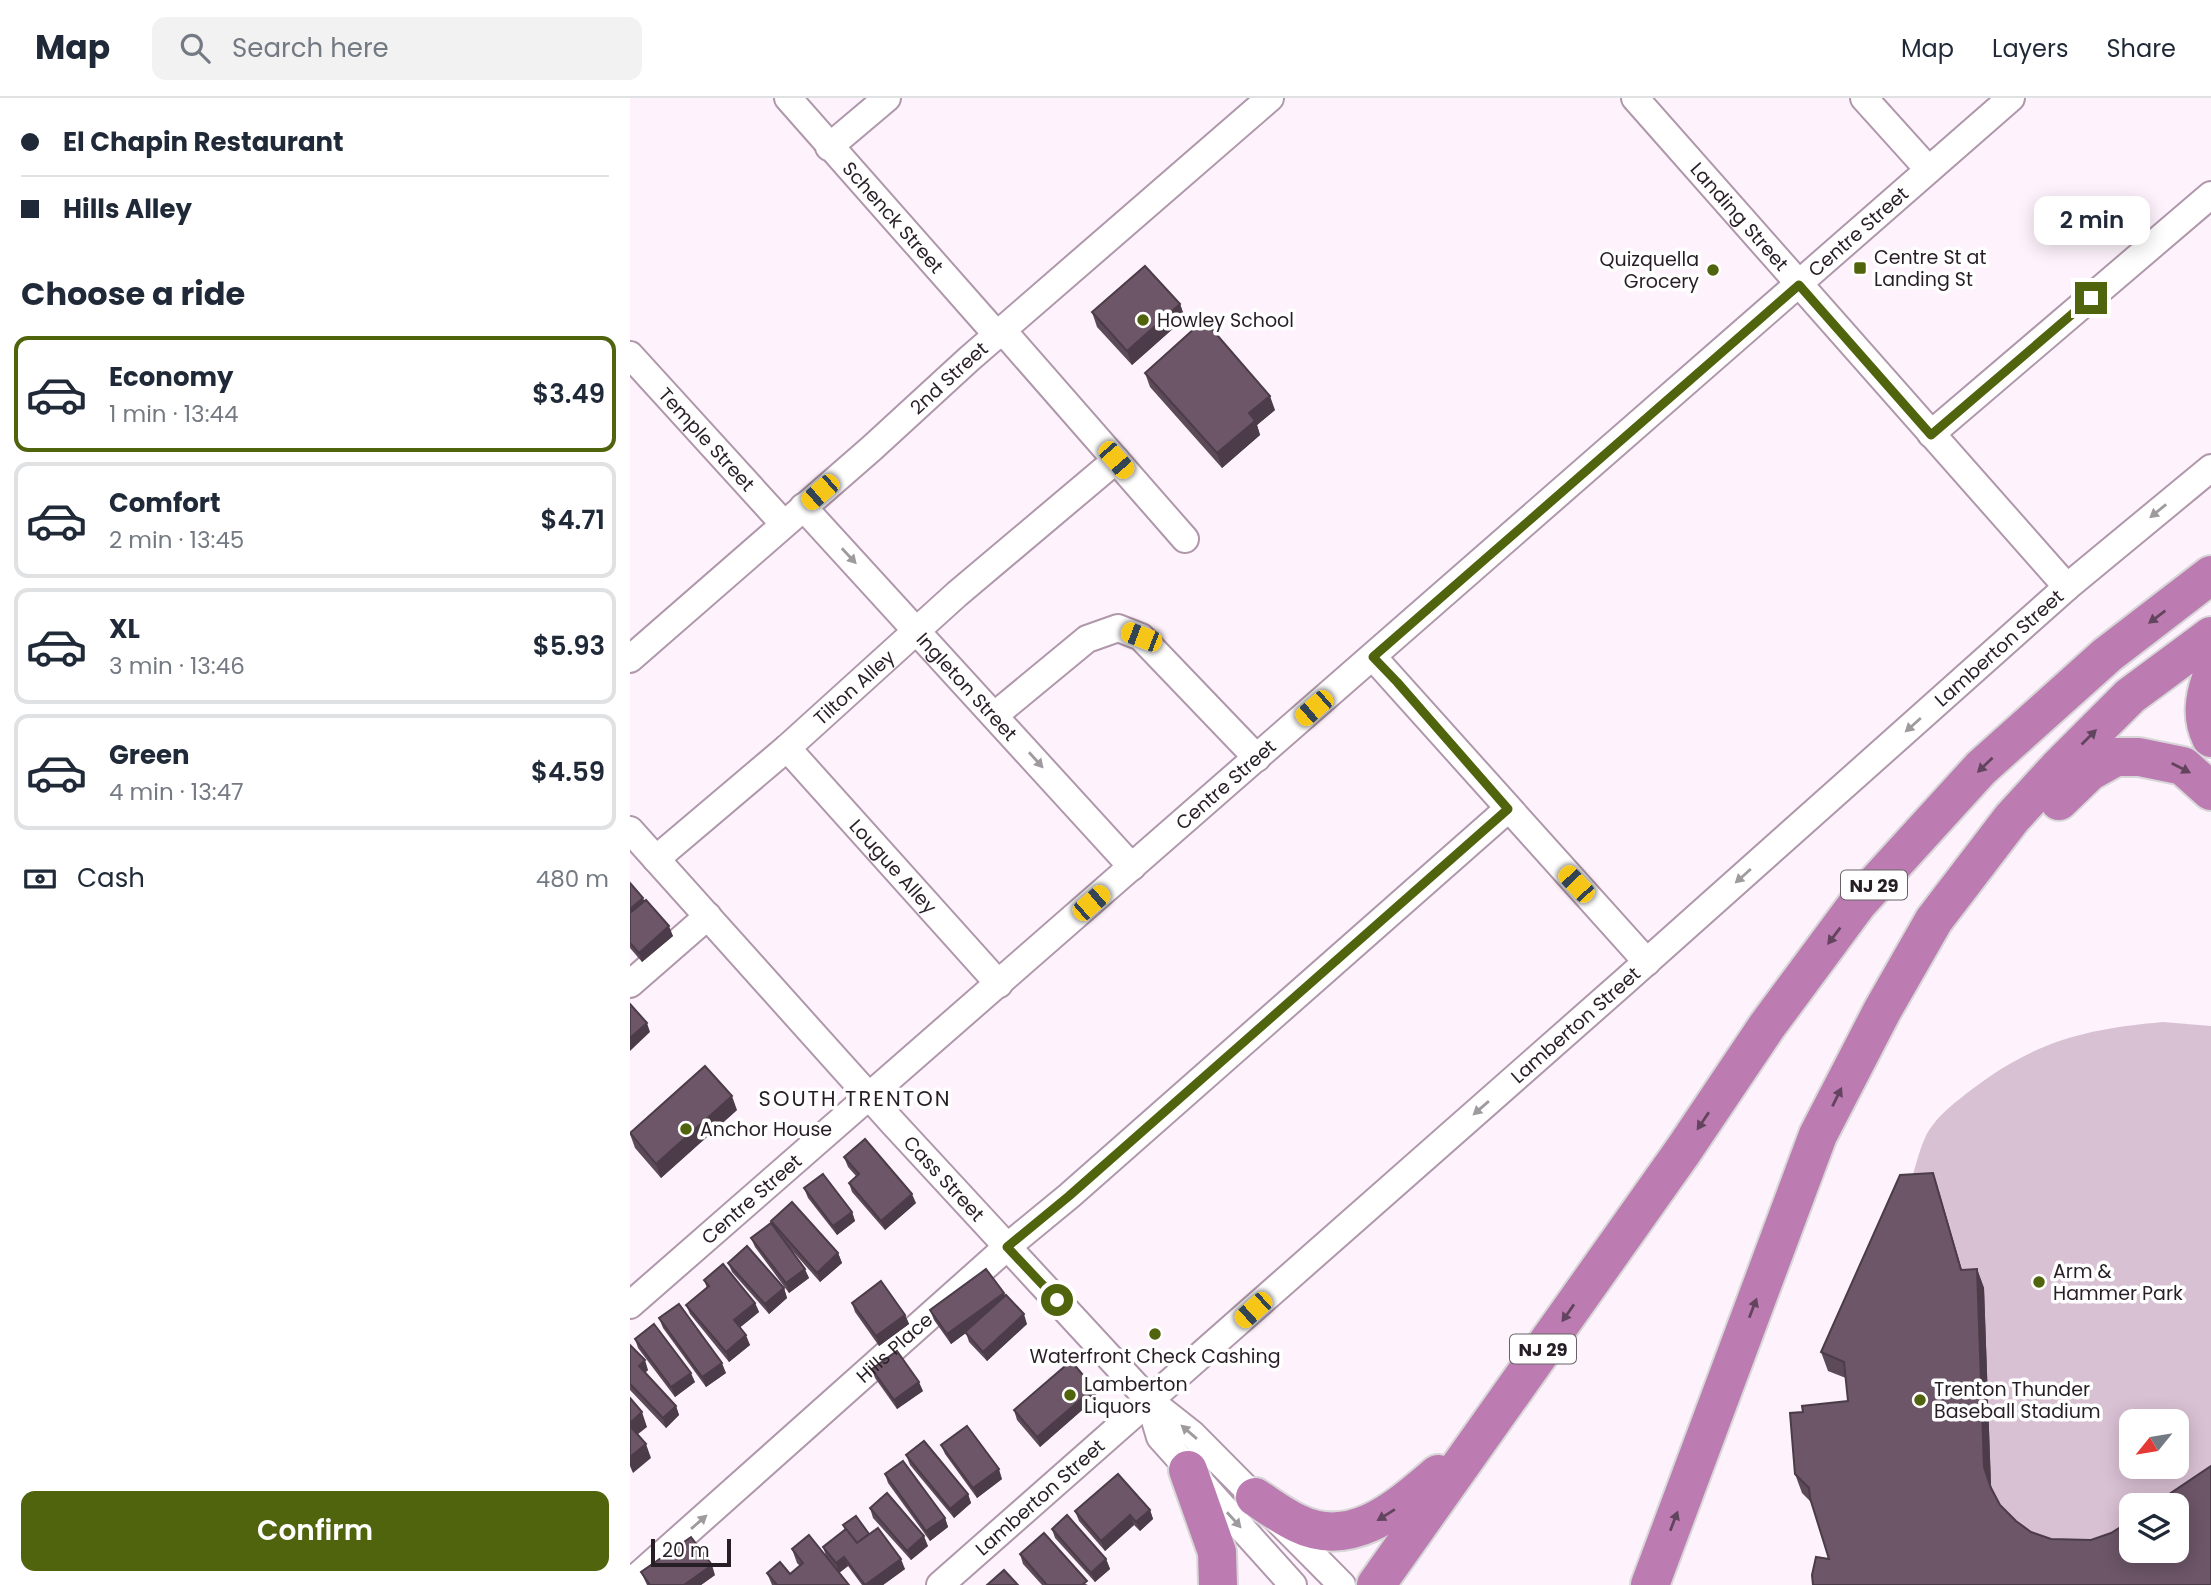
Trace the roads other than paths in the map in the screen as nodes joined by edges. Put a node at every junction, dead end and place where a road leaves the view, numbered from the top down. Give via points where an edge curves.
1 (788, 98) edge
2 (887, 98) edge
3 (1269, 98) edge
4 (1635, 98) edge
5 (1864, 98) edge
6 (2011, 98) edge
7 (829, 147) junction
8 (1928, 169) junction
9 (2211, 195) edge
10 (1799, 285) junction
11 (1000, 334) junction
12 (630, 355) edge
13 (1931, 435) junction
14 (1116, 460) junction
15 (2211, 468) edge
16 (793, 515) junction
17 (1185, 539) dead end
18 (2211, 575) edge
19 (2067, 587) junction
20 (918, 630) junction
21 (2211, 636) edge
22 (1373, 657) junction
23 (630, 659) edge
24 (2211, 678) edge
25 (995, 715) junction
26 (2211, 738) edge
27 (787, 748) junction
28 (1256, 758) junction
29 (2211, 792) edge
30 (1508, 809) junction
31 (630, 830) edge
32 (656, 859) junction
33 (1132, 867) junction
34 (708, 916) junction
35 (1934, 920) junction
36 (1647, 962) junction
37 (630, 984) edge
38 (999, 984) junction
39 (870, 1097) junction
40 (1007, 1247) junction
41 (630, 1305) edge
42 (1149, 1400) junction
43 (1477, 1441) junction
44 (1188, 1470) junction
45 (1255, 1497) junction
46 (630, 1583) edge
47 (940, 1585) edge
48 (1218, 1585) edge
49 (1293, 1585) edge
50 (1342, 1585) edge
51 (1376, 1585) edge
52 (1650, 1585) edge

1 - 7 street, Schenck Street
2 - 7 street
3 - 11 street, 2nd Street
4 - 10 street, Landing Street
5 - 8 street
6 - 8 street, Centre Street
7 - 11 street, Schenck Street
8 - 10 street, Centre Street
9 - 13 street
10 - 13 street, Landing Street
10 - 22 street, Centre Street
11 - 14 street, Schenck Street
11 - 16 street, 2nd Street
12 - 16 street, Temple Street
13 - 19 street, Landing Street
14 - 17 street, Schenck Street
14 - 20 street, Tilton Alley
15 -> 19 street, Lamberton Street
16 -> 20 street, Ingleton Street
16 - 23 street, 2nd Street
18 -> 43 highway, NJ 29 via 2107,655 1981,768 1858,903
19 -> 36 street, Lamberton Street
20 - 25 street, Ingleton Street
20 - 27 street, Tilton Alley
35 -> 21 highway via 2012,818 2058,768 2130,696
22 - 28 street, Centre Street
22 - 30 street
24 - 26 highway via 2203,702
25 - 28 street via 1087,639 1118,628 1141,637
25 -> 33 street, Ingleton Street
27 - 32 street, Tilton Alley
27 - 38 street, Lougue Alley
28 - 33 street, Centre Street
35 -> 29 highway via 1991,879 2089,772 2116,757 2183,766
30 - 36 street
30 - 40 street, Hills Place
31 - 32 street, Cass Street
32 - 34 street, Cass Street
33 - 38 street, Centre Street
34 - 37 street
34 - 39 street, Cass Street
52 -> 35 highway via 1818,1135
36 -> 42 street, Lamberton Street
38 - 39 street, Centre Street
39 - 40 street, Cass Street
39 - 41 street, Centre Street
40 - 42 street, Cass Street
46 -> 40 street, Hills Place
42 - 44 street, Cass Street via 1160,1437
45 -> 42 street, Cass Street via 1192,1434
42 - 47 street, Lamberton Street
43 -> 45 highway via 1391,1512 1367,1526 1319,1531 1298,1524
43 - 51 highway, NJ 29
44 - 48 highway via 1217,1552
44 -> 49 street, Cass Street
45 - 50 street, Cass Street

